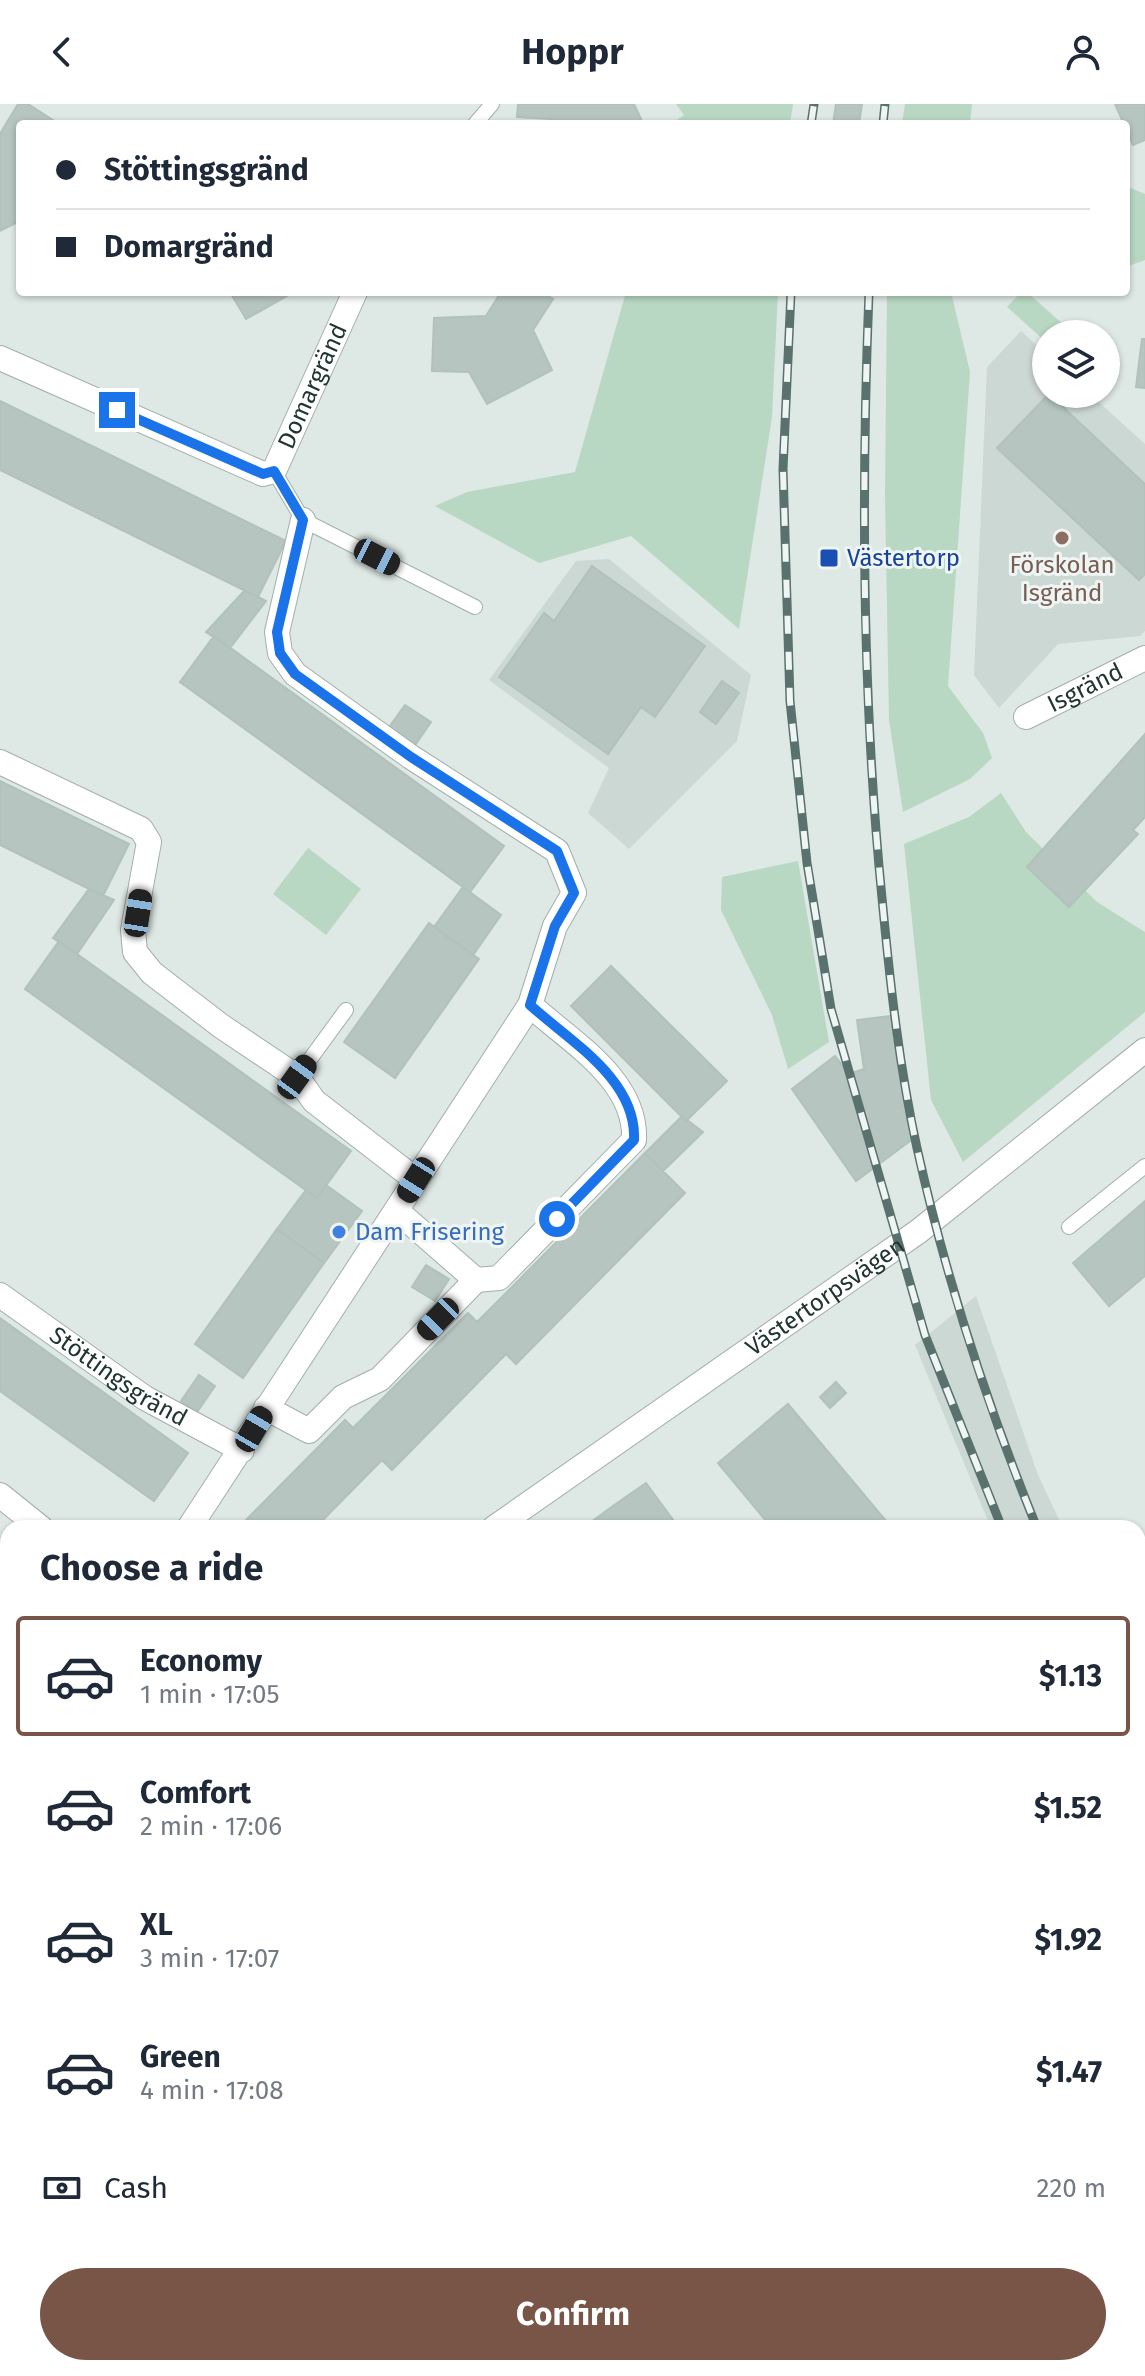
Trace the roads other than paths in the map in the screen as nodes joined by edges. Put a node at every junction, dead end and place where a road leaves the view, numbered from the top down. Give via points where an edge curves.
1 (492, 104) edge
2 (478, 120) edge
3 (353, 296) edge
4 (0, 358) edge
5 (274, 471) junction
6 (303, 520) junction
7 (475, 607) dead end
8 (1145, 658) edge
9 (1026, 717) dead end
10 (0, 762) edge
11 (530, 1005) junction
12 (346, 1010) dead end
13 (1145, 1050) edge
14 (297, 1077) junction
15 (1145, 1166) edge
16 (416, 1180) junction
17 (397, 1211) junction
18 (1069, 1227) dead end
19 (476, 1280) junction
20 (0, 1295) edge
21 (266, 1408) junction
22 (242, 1450) junction
23 (0, 1495) edge
24 (31, 1520) edge
25 (194, 1520) edge
26 (505, 1520) edge

1 - 2 lane
3 - 5 street, Domargränd
4 - 5 street, Domargränd via 263,474
5 - 6 lane
6 - 7 lane
6 - 11 street via 277,632 280,653 295,674 557,851 574,893 555,926
8 - 9 street, Isgränd
10 - 14 street via 141,829 149,842 133,930 135,952 152,973
11 - 16 street
11 - 19 street via 617,1082 635,1117 634,1140 499,1278
12 - 14 lane
13 - 26 street, Västertorpsvägen via 919,1231
14 - 16 street via 314,1101
15 - 18 lane
16 - 17 street
17 - 19 street
17 - 21 street
19 - 21 street via 380,1379 343,1397 309,1431
20 - 22 street, Stöttingsgränd via 145,1398
21 - 22 street
22 - 25 street
23 - 24 street

